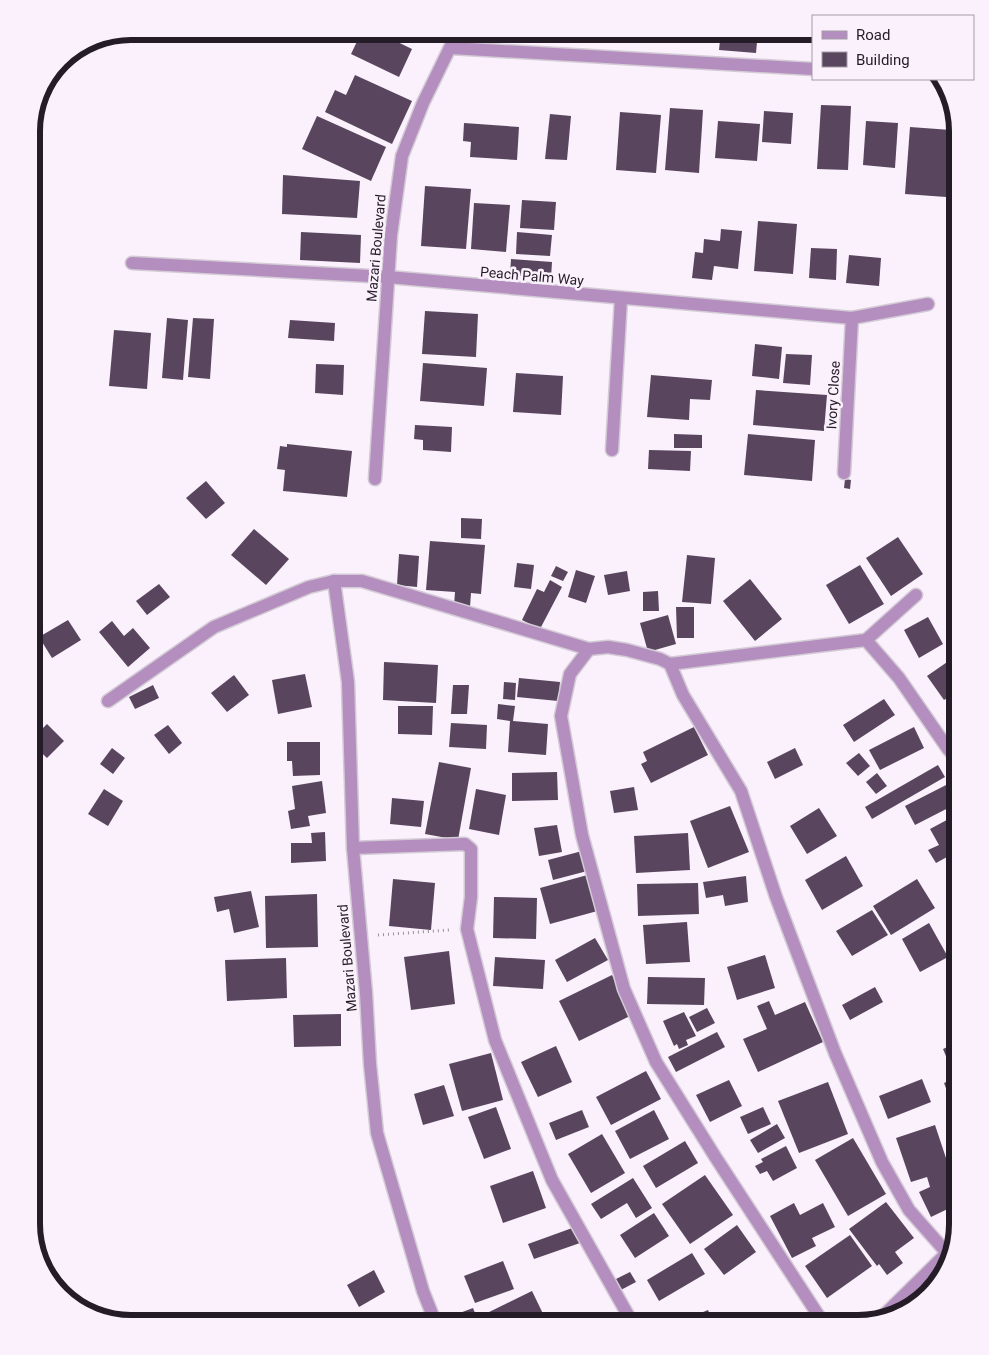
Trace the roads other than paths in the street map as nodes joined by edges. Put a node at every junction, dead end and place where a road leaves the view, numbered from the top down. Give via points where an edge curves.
1 (454, 40) edge
2 (451, 48) junction
3 (812, 69) edge
4 (132, 263) dead end
5 (388, 278) junction
6 (621, 299) junction
7 (928, 304) dead end
8 (852, 318) junction
9 (612, 450) dead end
10 (844, 473) dead end
11 (375, 479) dead end
12 (334, 581) junction
13 (916, 595) dead end
14 (866, 640) junction
15 (589, 649) junction
16 (670, 664) junction
17 (108, 701) dead end
18 (949, 750) edge
19 (353, 848) junction
20 (946, 1248) edge
21 (943, 1257) edge
22 (890, 1309) edge
23 (433, 1315) edge
24 (628, 1315) edge
25 (818, 1315) edge

1 - 2 street, Mazari Boulevard
2 - 3 street
2 - 5 street, Mazari Boulevard via 402,156
4 - 5 street, Peach Palm Way
5 - 6 street, Peach Palm Way
5 - 11 street, Mazari Boulevard
6 - 8 street, Peach Palm Way
6 - 9 street
7 - 8 street, Peach Palm Way
8 - 10 street, Ivory Close
12 - 15 street via 362,581
12 - 17 street via 280,598 214,627
12 - 19 street, Mazari Boulevard via 348,682
13 - 14 street
14 - 16 street
14 - 18 street via 899,678
15 - 16 street via 627,650
15 - 25 street via 570,674 561,716 582,836 624,989 656,1062
16 - 20 street via 683,695 741,791 817,1007 882,1162 909,1210
19 - 23 street, Mazari Boulevard via 377,1133
19 - 24 street via 469,845 471,897 468,929 495,1040 552,1180
21 - 22 street

